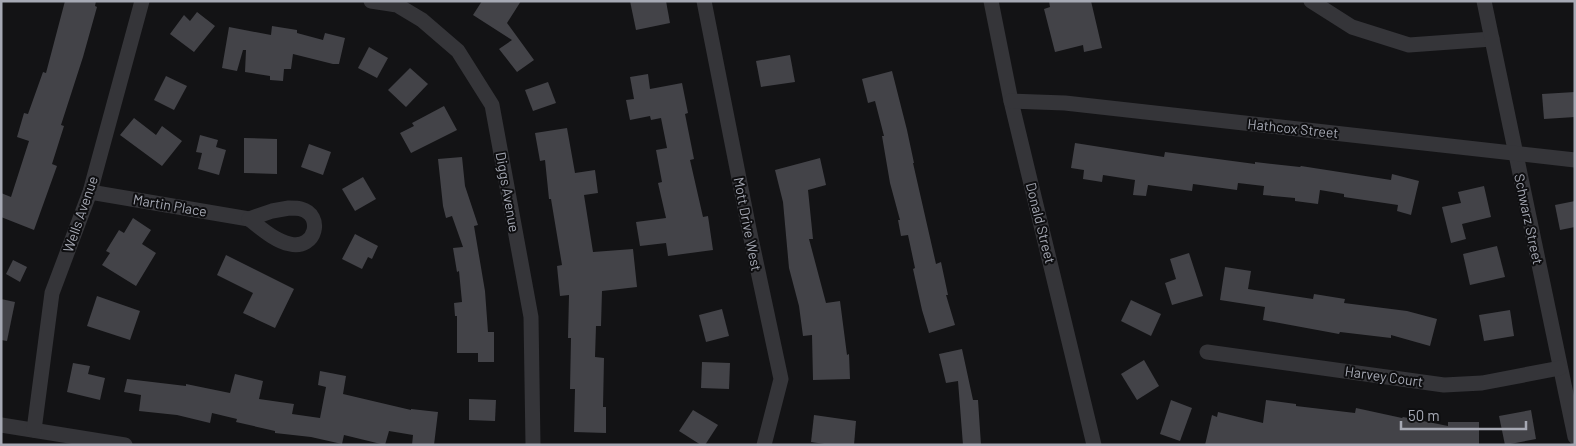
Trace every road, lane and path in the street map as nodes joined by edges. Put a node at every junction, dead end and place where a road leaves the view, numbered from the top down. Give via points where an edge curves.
1 (142, 1) edge
2 (371, 1) edge
3 (704, 1) edge
4 (991, 1) edge
5 (1311, 1) edge
6 (1484, 1) edge
7 (1492, 39) junction
8 (1012, 101) junction
9 (1515, 153) junction
10 (1575, 160) edge
11 (90, 192) junction
12 (249, 219) dead end
13 (1207, 352) dead end
14 (1560, 368) junction
15 (1, 426) edge
16 (34, 430) junction
17 (1575, 438) edge
18 (125, 445) edge
19 (532, 445) edge
20 (764, 445) edge
21 (1094, 445) edge

1 - 11 street, Wells Avenue
2 - 19 street, Diggs Avenue via 397,5 422,20 458,51 492,105 531,317
3 - 20 street, Mott Drive West via 781,379
4 - 8 street, Donald Street
5 - 7 street via 1352,27 1409,45
6 - 7 street, Schwarz Street
7 - 9 street, Schwarz Street
8 - 9 street, Hathcox Street via 1075,104
8 - 21 street, Donald Street
9 - 10 street, Hathcox Street
9 - 14 street, Schwarz Street
11 - 12 street, Martin Place
11 - 16 street, Wells Avenue via 52,293
13 - 14 street, Harvey Court via 1444,385 1482,383
14 - 17 street, Schwarz Street
15 - 16 street
16 - 18 street

